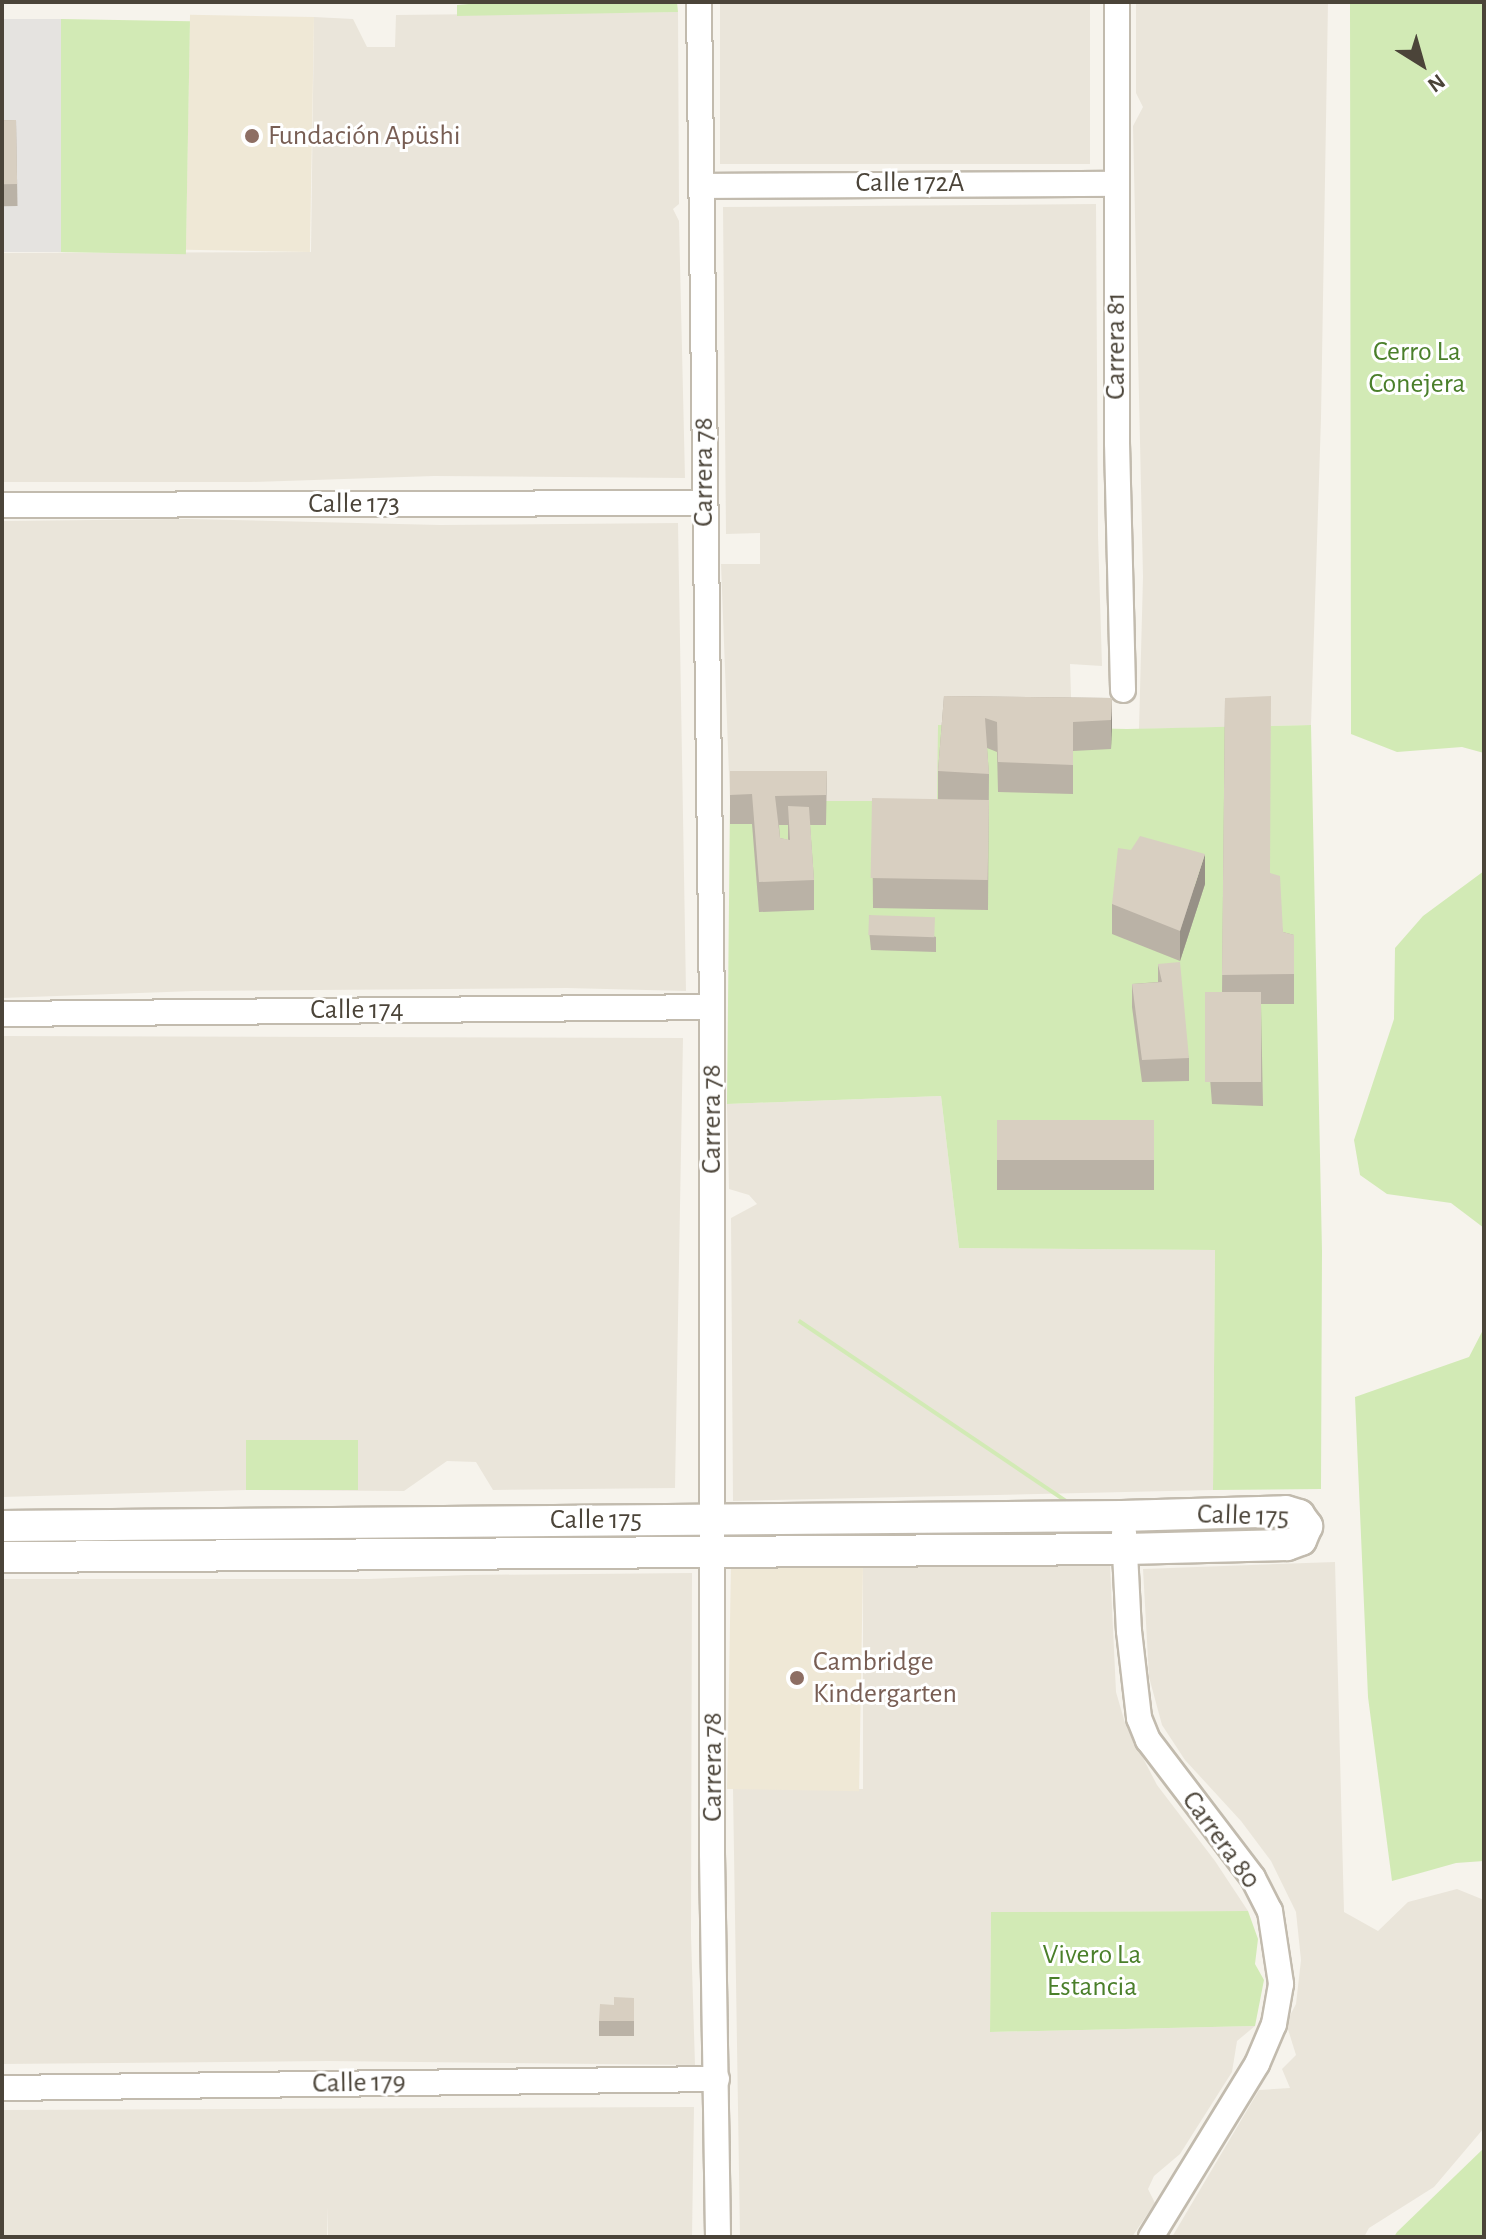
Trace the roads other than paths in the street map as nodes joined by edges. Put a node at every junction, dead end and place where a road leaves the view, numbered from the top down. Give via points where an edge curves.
1 (699, 2) edge
2 (1117, 2) edge
3 (1115, 184) junction
4 (704, 186) junction
5 (705, 503) junction
6 (2, 505) edge
7 (1123, 690) dead end
8 (712, 1007) junction
9 (2, 1014) edge
10 (1122, 1516) junction
11 (713, 1520) junction
12 (2, 1526) edge
13 (1126, 1549) junction
14 (714, 1553) junction
15 (2, 1557) edge
16 (717, 2079) junction
17 (2, 2088) edge
18 (718, 2237) edge
19 (1151, 2237) edge

1 - 4 street, Carrera 78
2 - 3 street, Carrera 81
3 - 4 street, Calle 172A
3 - 7 street, Carrera 81
4 - 5 street, Carrera 78
5 - 6 street, Calle 173
5 - 8 street, Carrera 78
8 - 9 street, Calle 174
8 - 11 street, Carrera 78
10 - 11 street, Calle 175
10 - 13 street, Carrera 80
10 - 13 street, Calle 175 via 1286,1511 1299,1515 1307,1526 1301,1540 1287,1545
11 - 12 street, Calle 175
11 - 14 street, Carrera 78
13 - 14 street, Calle 175
13 - 19 street, Carrera 80 via 1139,1718 1148,1740 1253,1878 1270,1911 1281,1984 1274,2024 1257,2064
14 - 15 street, Calle 175
14 - 16 street, Carrera 78
16 - 17 street, Calle 179
16 - 18 street, Carrera 78

